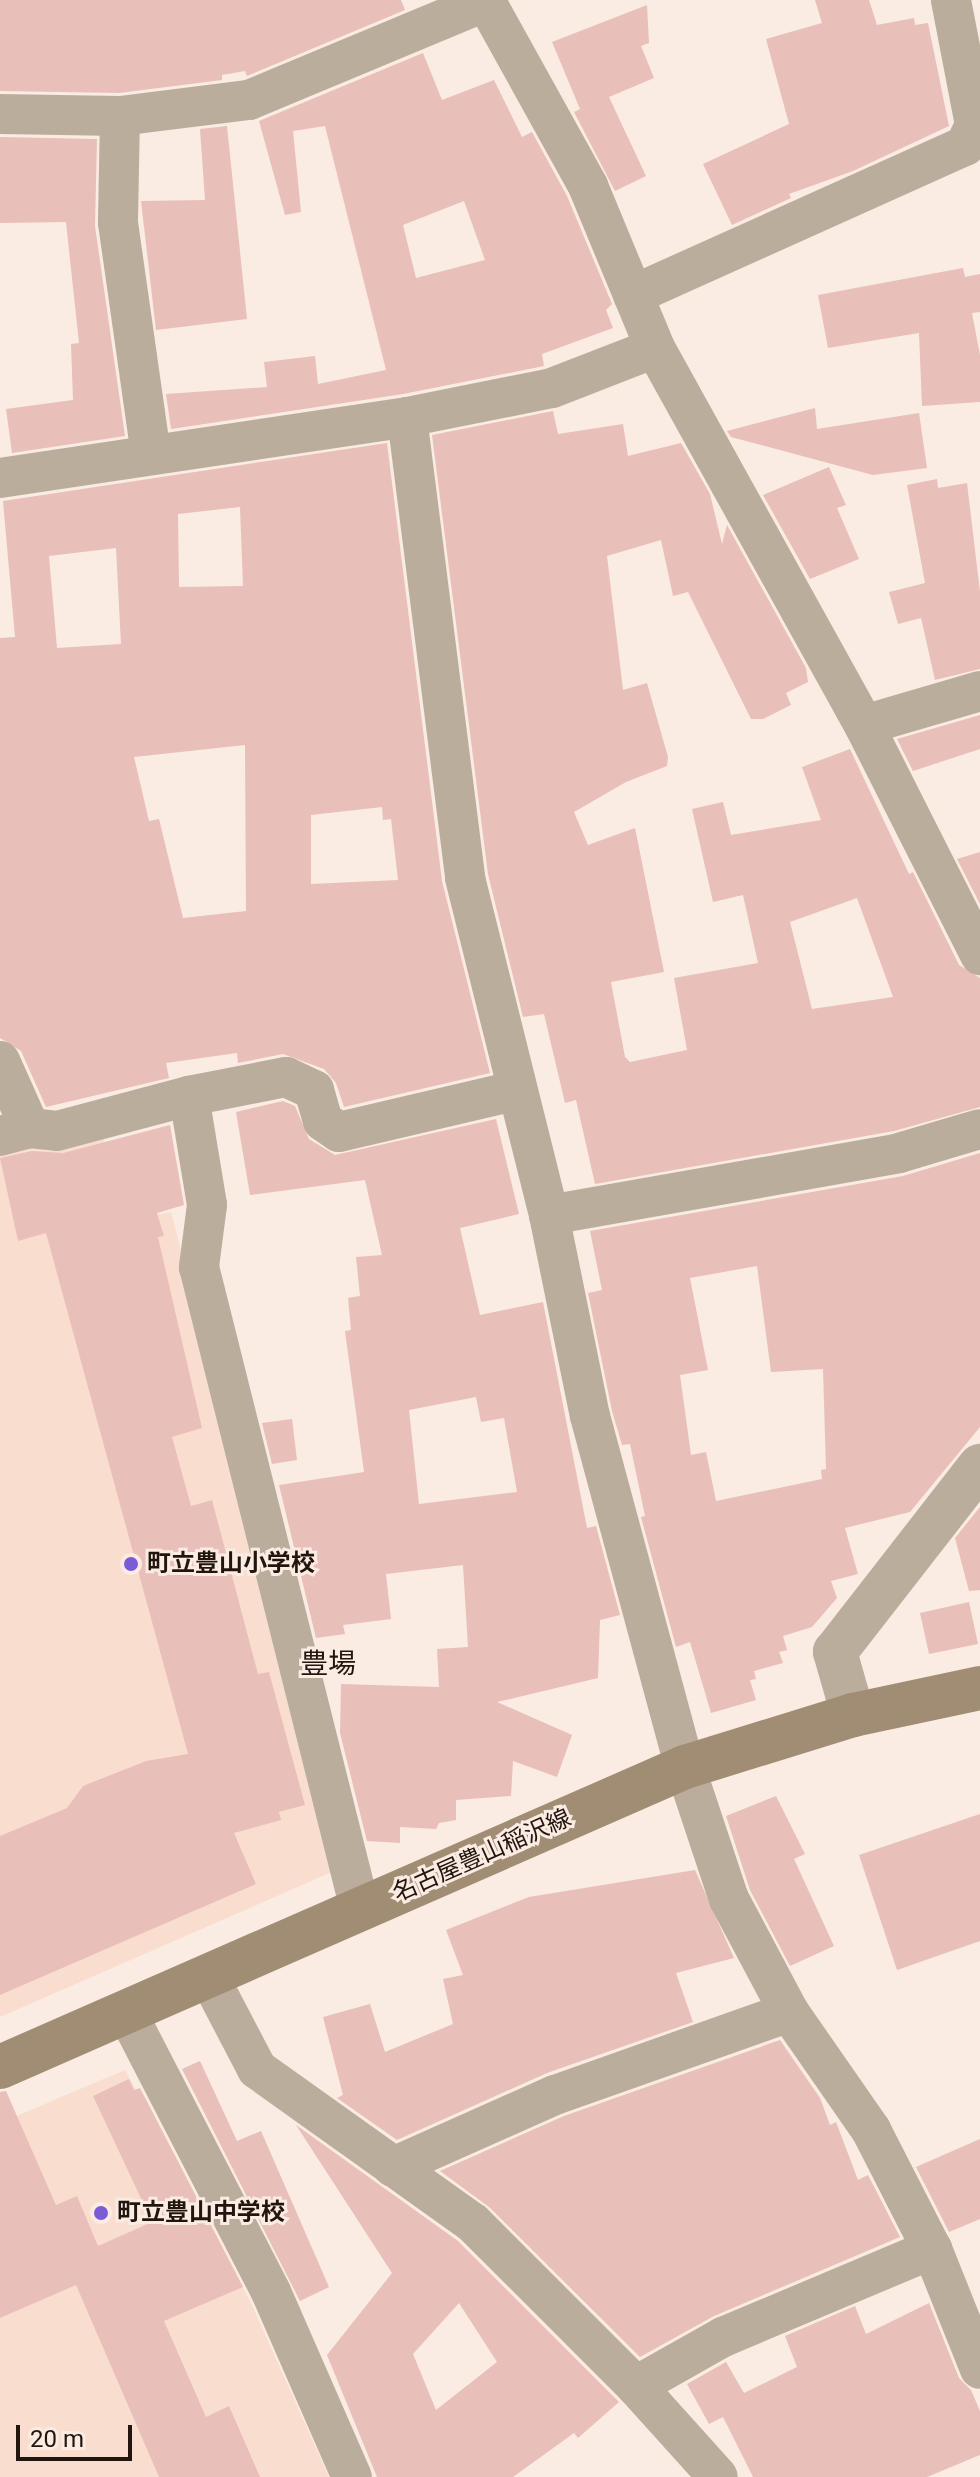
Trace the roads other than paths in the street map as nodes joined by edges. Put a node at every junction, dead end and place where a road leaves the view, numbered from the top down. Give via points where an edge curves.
1 (951, 0) edge
2 (485, 1) edge
3 (0, 114) edge
4 (120, 116) junction
5 (633, 295) junction
6 (655, 348) junction
7 (407, 417) junction
8 (151, 455) junction
9 (0, 478) edge
10 (980, 691) edge
11 (864, 725) junction
12 (980, 955) edge
13 (0, 1061) edge
14 (514, 1091) junction
15 (189, 1096) junction
16 (980, 1129) edge
17 (15, 1132) edge
18 (549, 1215) junction
19 (980, 1466) edge
20 (980, 1688) edge
21 (853, 1715) junction
22 (685, 1767) junction
23 (360, 1909) junction
24 (209, 1977) junction
25 (126, 2011) junction
26 (789, 2012) junction
27 (0, 2067) edge
28 (393, 2167) junction
29 (932, 2249) junction
30 (976, 2345) edge
31 (636, 2386) junction
32 (352, 2477) edge
33 (718, 2477) edge

1 - 5 street via 975,125 965,146
2 - 4 street via 249,100
2 - 5 street via 588,186
3 - 4 street
4 - 8 street via 118,223
5 - 6 street
6 - 7 street via 552,388
6 - 11 street
7 - 8 street
7 - 14 street via 465,878
8 - 9 street
10 - 11 street
11 - 12 street
13 - 17 street
14 - 15 street via 339,1132 323,1121 314,1090 286,1077
14 - 18 street
15 - 17 street via 57,1131
15 - 23 street via 207,1205 199,1267
16 - 18 street via 899,1153
18 - 22 street via 590,1416
19 - 21 street via 835,1652
20 - 21 main road, 名古屋豊山稲沢線
21 - 22 main road, 名古屋豊山稲沢線
22 - 23 main road, 名古屋豊山稲沢線
22 - 26 street via 729,1899
23 - 24 main road, 名古屋豊山稲沢線
24 - 25 main road, 名古屋豊山稲沢線
24 - 28 street via 257,2069
25 - 27 main road, 名古屋豊山稲沢線
25 - 32 street via 271,2292
26 - 28 street via 555,2095
26 - 29 street via 871,2130
28 - 31 street via 473,2223
29 - 30 street
29 - 31 street via 723,2337
31 - 33 street

